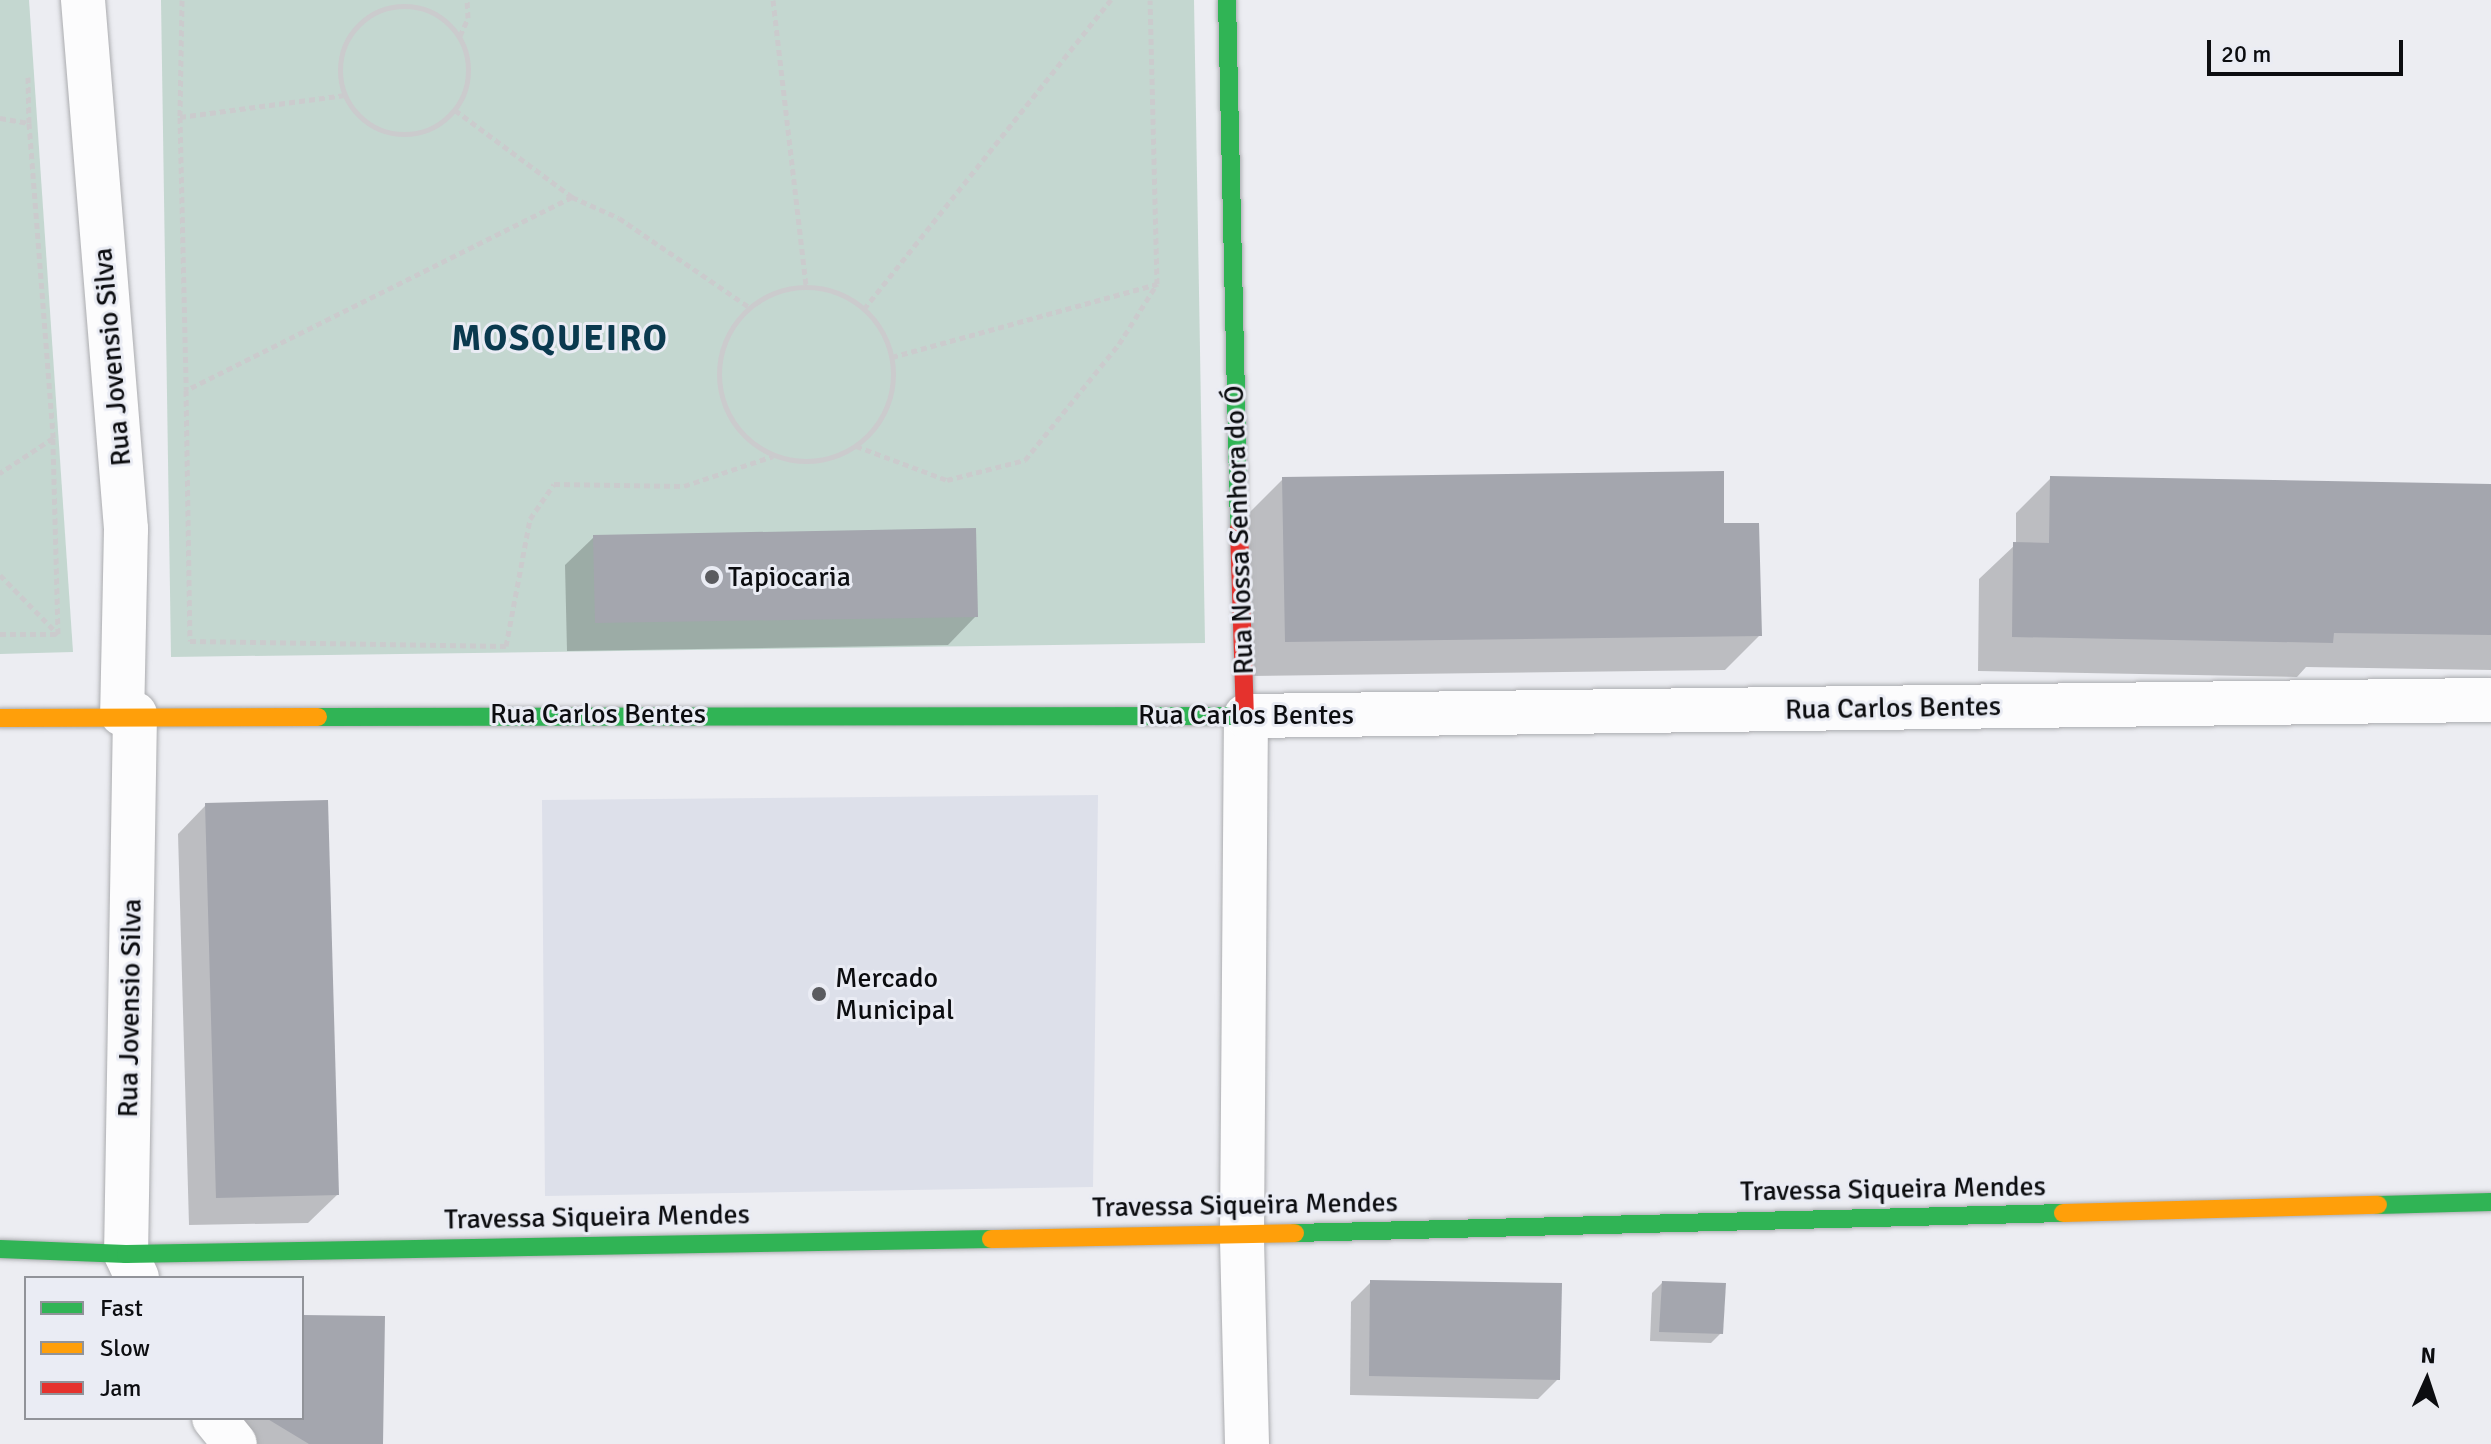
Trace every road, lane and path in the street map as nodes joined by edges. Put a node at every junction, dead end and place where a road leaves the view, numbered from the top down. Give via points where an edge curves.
1 (83, 0) edge
2 (182, 0) edge
3 (467, 0) edge
4 (773, 0) edge
5 (1111, 0) edge
6 (1150, 0) edge
7 (1227, 0) edge
8 (460, 36) junction
9 (344, 95) junction
10 (455, 110) junction
11 (180, 117) junction
12 (0, 118) edge
13 (572, 197) junction
14 (1157, 284) junction
15 (806, 287) junction
16 (749, 307) junction
17 (864, 309) junction
18 (892, 357) junction
19 (186, 390) junction
20 (53, 438) junction
21 (856, 446) junction
22 (773, 456) junction
23 (0, 473) edge
24 (0, 575) edge
25 (0, 634) edge
26 (58, 634) junction
27 (2491, 700) edge
28 (128, 714) junction
29 (1246, 716) junction
30 (0, 718) edge
31 (2491, 1202) edge
32 (1242, 1234) junction
33 (0, 1249) edge
34 (132, 1266) edge
35 (216, 1420) edge
36 (235, 1444) edge
37 (1247, 1444) edge

1 - 28 street, Rua Jovensio Silva via 126,529
2 - 11 path
3 - 8 path via 468,18
4 - 15 path
5 - 17 path
6 - 14 path
7 - 29 street, Rua Nossa Senhora do Ó via 1231,325
8 - 9 path via 444,19 413,5 391,6 362,20 341,56
8 - 10 path via 469,67 467,88
9 - 10 path via 356,114 393,133 415,133
9 - 11 path
10 - 13 path
11 - 19 path
12 - 20 path via 29,123
13 - 16 path via 619,218
13 - 19 path
14 - 18 path
14 - 21 path via 1119,344 1025,460 947,480
15 - 16 path via 775,292
15 - 17 path via 836,292
16 - 22 path via 723,343 717,373 731,420 750,443
17 - 18 path via 884,334
18 - 21 path via 893,387 883,416
19 - 22 path via 190,641 506,646 530,519 554,484 684,486
20 - 23 path
20 - 26 path
21 - 22 path via 833,458 803,462
24 - 26 path
25 - 26 path
27 - 29 street, Rua Carlos Bentes
28 - 29 street, Rua Carlos Bentes
28 - 30 street, Rua Carlos Bentes
28 - 34 street, Rua Jovensio Silva
29 - 32 street, Rua Nossa Senhora do Ó
31 - 32 street, Travessa Siqueira Mendes
32 - 34 street, Travessa Siqueira Mendes
32 - 37 street, Rua Nossa Senhora do Ó
33 - 34 street, Travessa Siqueira Mendes
35 - 36 street

